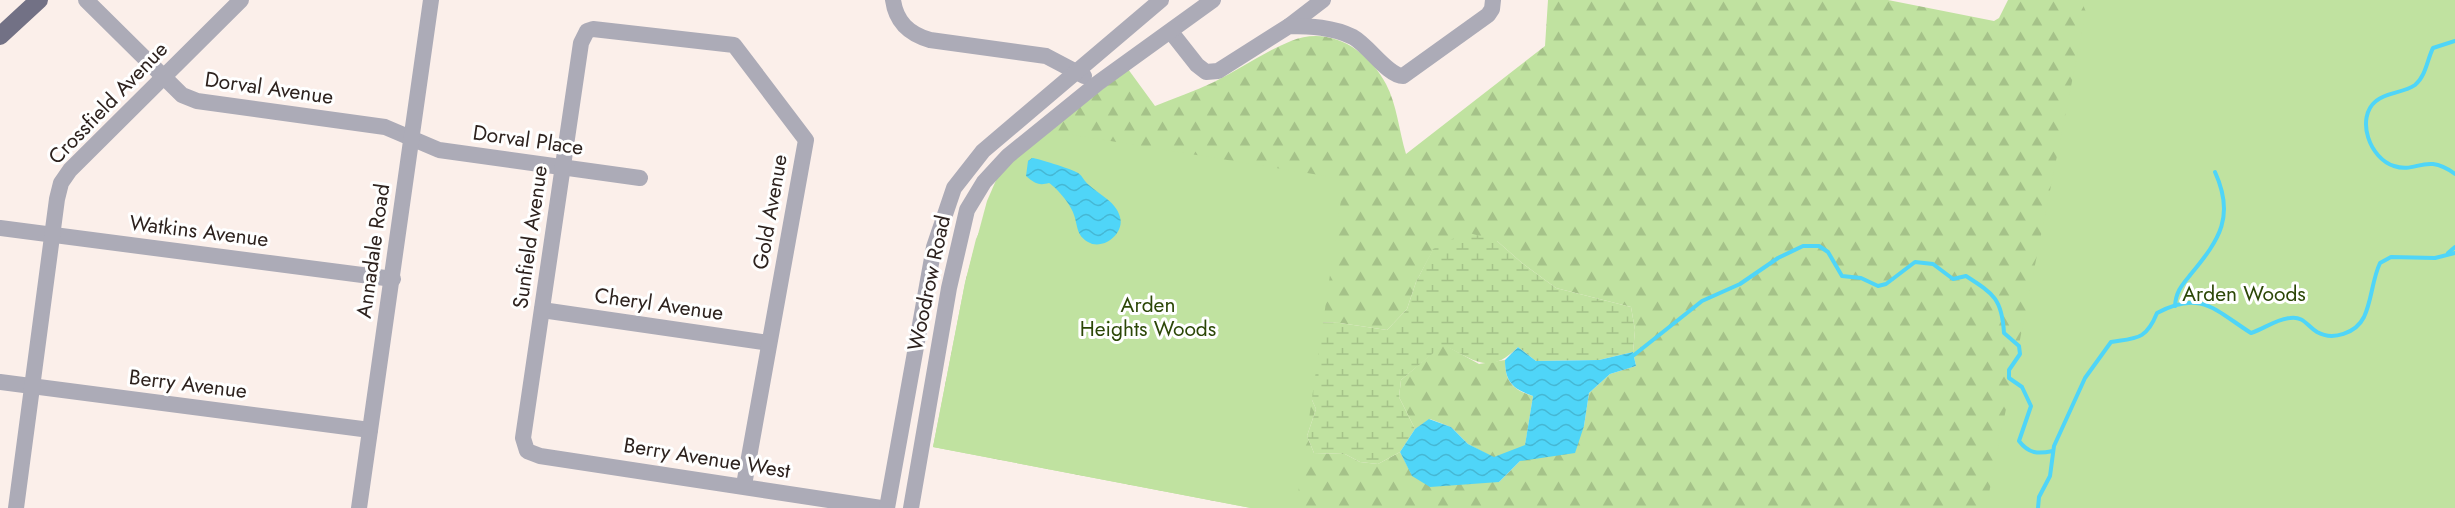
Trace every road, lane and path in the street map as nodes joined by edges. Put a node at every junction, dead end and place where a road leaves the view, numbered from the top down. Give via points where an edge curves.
1 (39, 0) edge
2 (86, 0) edge
3 (241, 0) edge
4 (431, 0) edge
5 (893, 0) edge
6 (1161, 0) edge
7 (1213, 0) edge
8 (1323, 0) edge
9 (1493, 0) edge
10 (1289, 26) junction
11 (587, 31) joint
12 (1171, 32) junction
13 (0, 36) edge
14 (1075, 71) junction
15 (163, 77) junction
16 (1098, 84) junction
17 (411, 139) junction
18 (563, 167) junction
19 (640, 178) dead end
20 (0, 228) edge
21 (51, 234) junction
22 (393, 279) junction
23 (542, 310) junction
24 (769, 343) junction
25 (0, 382) edge
26 (32, 386) junction
27 (370, 430) junction
28 (527, 451) joint
29 (744, 485) junction
30 (16, 508) edge
31 (359, 508) edge
32 (881, 508) edge
33 (887, 508) edge
34 (911, 508) edge

1 - 13 main road
2 - 15 street, Dorval Avenue
3 - 15 street, Crossfield Avenue
4 - 17 street, Annadale Road
5 - 14 street via 899,21 914,35 1046,57
6 - 14 street, Woodrow Road
7 - 12 street, Woodrow Road
8 - 10 street
9 - 10 street via 1488,15 1403,76 1393,74 1352,37 1317,27
10 - 12 street via 1211,73 1201,69
11 - 18 street, Sunfield Avenue via 580,43
11 - 24 street, Gold Avenue via 600,28 734,45 806,140
12 - 16 street, Woodrow Road
14 - 16 street
14 - 33 street, Woodrow Road via 983,151 954,188 934,247
15 - 17 street, Dorval Avenue via 182,95 197,101 385,127
15 - 21 street, Crossfield Avenue via 70,170 57,199
16 - 34 street, Woodrow Road via 1008,156 984,182 968,210 949,288
17 - 18 street, Dorval Place via 439,150
17 - 22 street, Annadale Road
18 - 19 street, Dorval Place
18 - 23 street, Sunfield Avenue
20 - 21 street, Watkins Avenue
21 - 22 street, Watkins Avenue
21 - 26 street, Crossfield Avenue
22 - 27 street, Annadale Road
23 - 24 street, Cheryl Avenue
23 - 28 street, Sunfield Avenue via 523,438
24 - 29 street, Gold Avenue
25 - 26 street, Berry Avenue
26 - 27 street, Berry Avenue
26 - 30 street, Crossfield Avenue
27 - 31 street, Annadale Road
28 - 29 street, Berry Avenue West
29 - 32 street, Berry Avenue West

